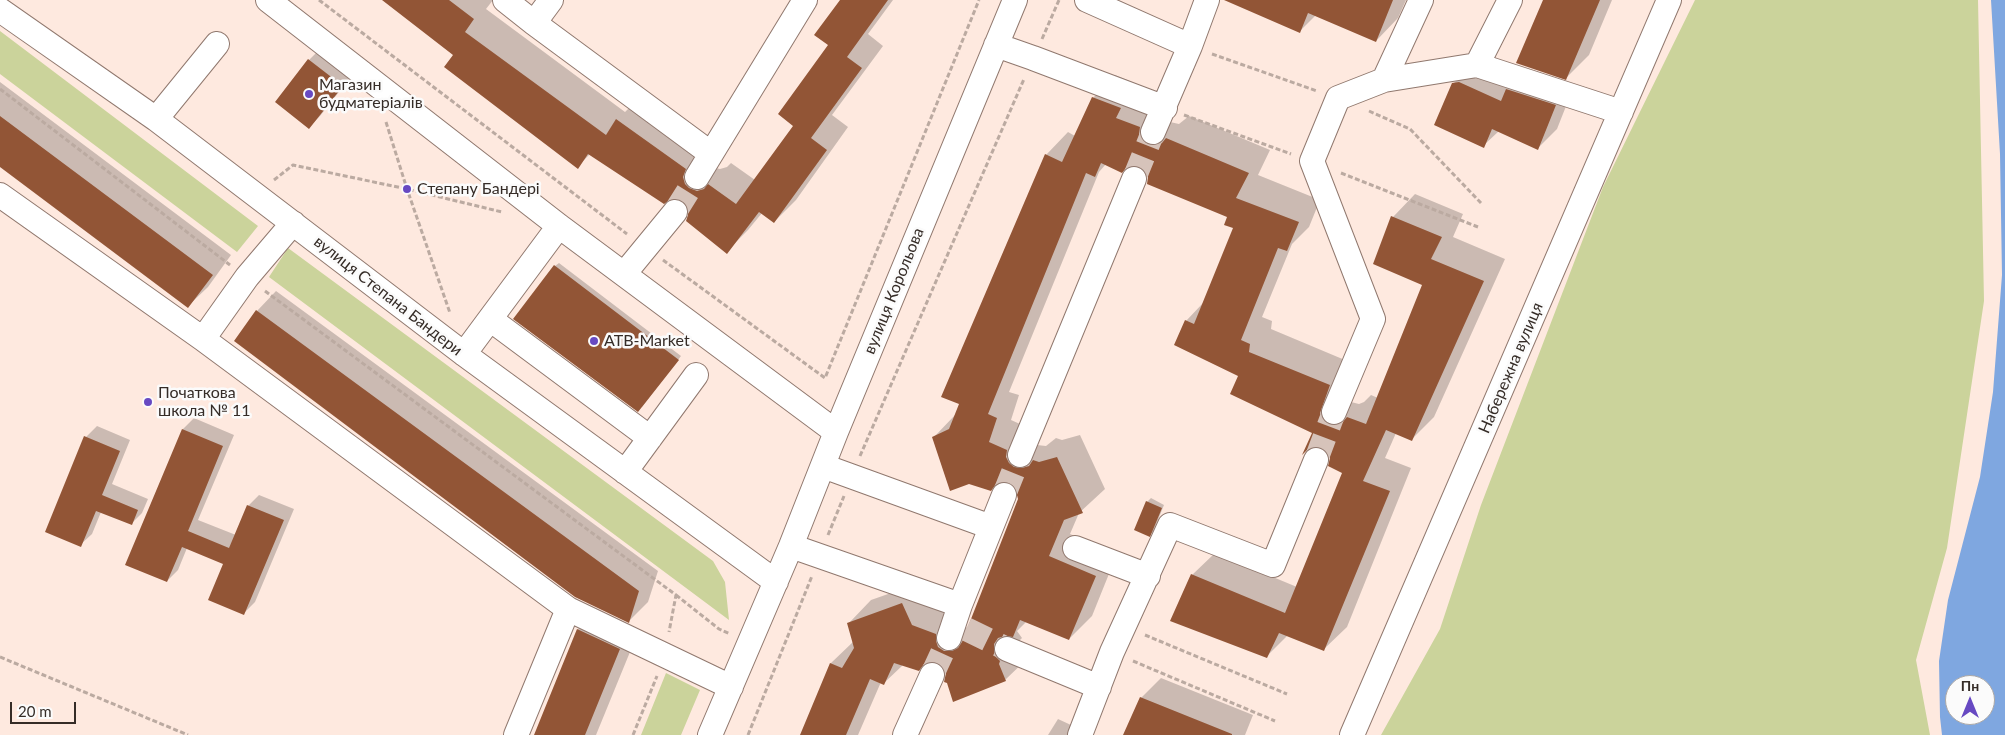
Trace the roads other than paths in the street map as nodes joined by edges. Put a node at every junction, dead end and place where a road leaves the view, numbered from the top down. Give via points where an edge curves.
1 (268, 0) edge
2 (505, 0) edge
3 (551, 0) edge
4 (806, 0) edge
5 (1016, 0) edge
6 (1087, 0) edge
7 (1208, 0) edge
8 (1421, 0) edge
9 (1510, 0) edge
10 (1669, 0) edge
11 (0, 10) edge
12 (534, 23) junction
13 (217, 44) dead end
14 (996, 45) junction
15 (1190, 46) junction
16 (1477, 65) junction
17 (1384, 80) junction
18 (1165, 108) junction
19 (1621, 112) junction
20 (156, 119) junction
21 (1153, 132) tunnel mouth
22 (710, 153) junction
23 (697, 177) tunnel mouth
24 (1134, 179) tunnel mouth
25 (0, 195) edge
26 (675, 212) tunnel mouth
27 (293, 223) junction
28 (559, 226) junction
29 (624, 274) junction
30 (490, 319) junction
31 (203, 340) junction
32 (464, 354) junction
33 (696, 375) dead end
34 (1334, 412) tunnel mouth
35 (836, 432) junction
36 (650, 438) junction
37 (1020, 456) tunnel mouth
38 (1316, 460) tunnel mouth
39 (823, 466) junction
40 (625, 472) junction
41 (1004, 495) tunnel mouth
42 (991, 527) junction
43 (791, 546) junction
44 (1075, 548) dead end
45 (1148, 576) junction
46 (776, 582) junction
47 (568, 609) junction
48 (1007, 649) tunnel mouth
49 (932, 675) tunnel mouth
50 (731, 687) junction
51 (1099, 687) junction
52 (516, 735) edge
53 (710, 735) edge
54 (905, 735) edge
55 (1080, 735) edge
56 (1352, 735) edge

1 - 28 street
2 - 12 street
3 - 12 street
4 - 22 street
5 - 14 street, вулиця Корольова
6 - 15 street
7 - 15 street
8 - 17 street
9 - 16 street
10 - 19 street, Набережна вулиця
11 - 20 street, вулиця Степана Бандери
12 - 22 street
13 - 20 street
14 - 18 street
14 - 35 street, вулиця Корольова
15 - 18 street
16 - 17 street
16 - 19 street
17 - 34 street via 1338,98 1312,161 1373,319
18 - 21 street
19 - 56 street, Набережна вулиця
20 - 27 street, вулиця Степана Бандери
22 - 23 street
24 - 37 street
25 - 31 street
26 - 29 street
27 - 31 street via 247,277
27 - 32 street, вулиця Степана Бандери
28 - 29 street
28 - 30 street
29 - 35 street
30 - 32 street
30 - 36 street
31 - 47 street
32 - 40 street, вулиця Степана Бандери
33 - 36 street
35 - 39 street, вулиця Корольова
36 - 40 street
38 - 45 street via 1273,564 1170,525
39 - 42 street
39 - 43 street, вулиця Корольова
40 - 46 street, вулиця Степана Бандери
41 - 42 street
42 - 43 street via 957,624
43 - 46 street, вулиця Корольова
44 - 45 street
45 - 51 street
46 - 50 street, вулиця Корольова
47 - 50 street
47 - 52 street
48 - 51 street
49 - 54 street
50 - 53 street, вулиця Корольова
51 - 55 street

